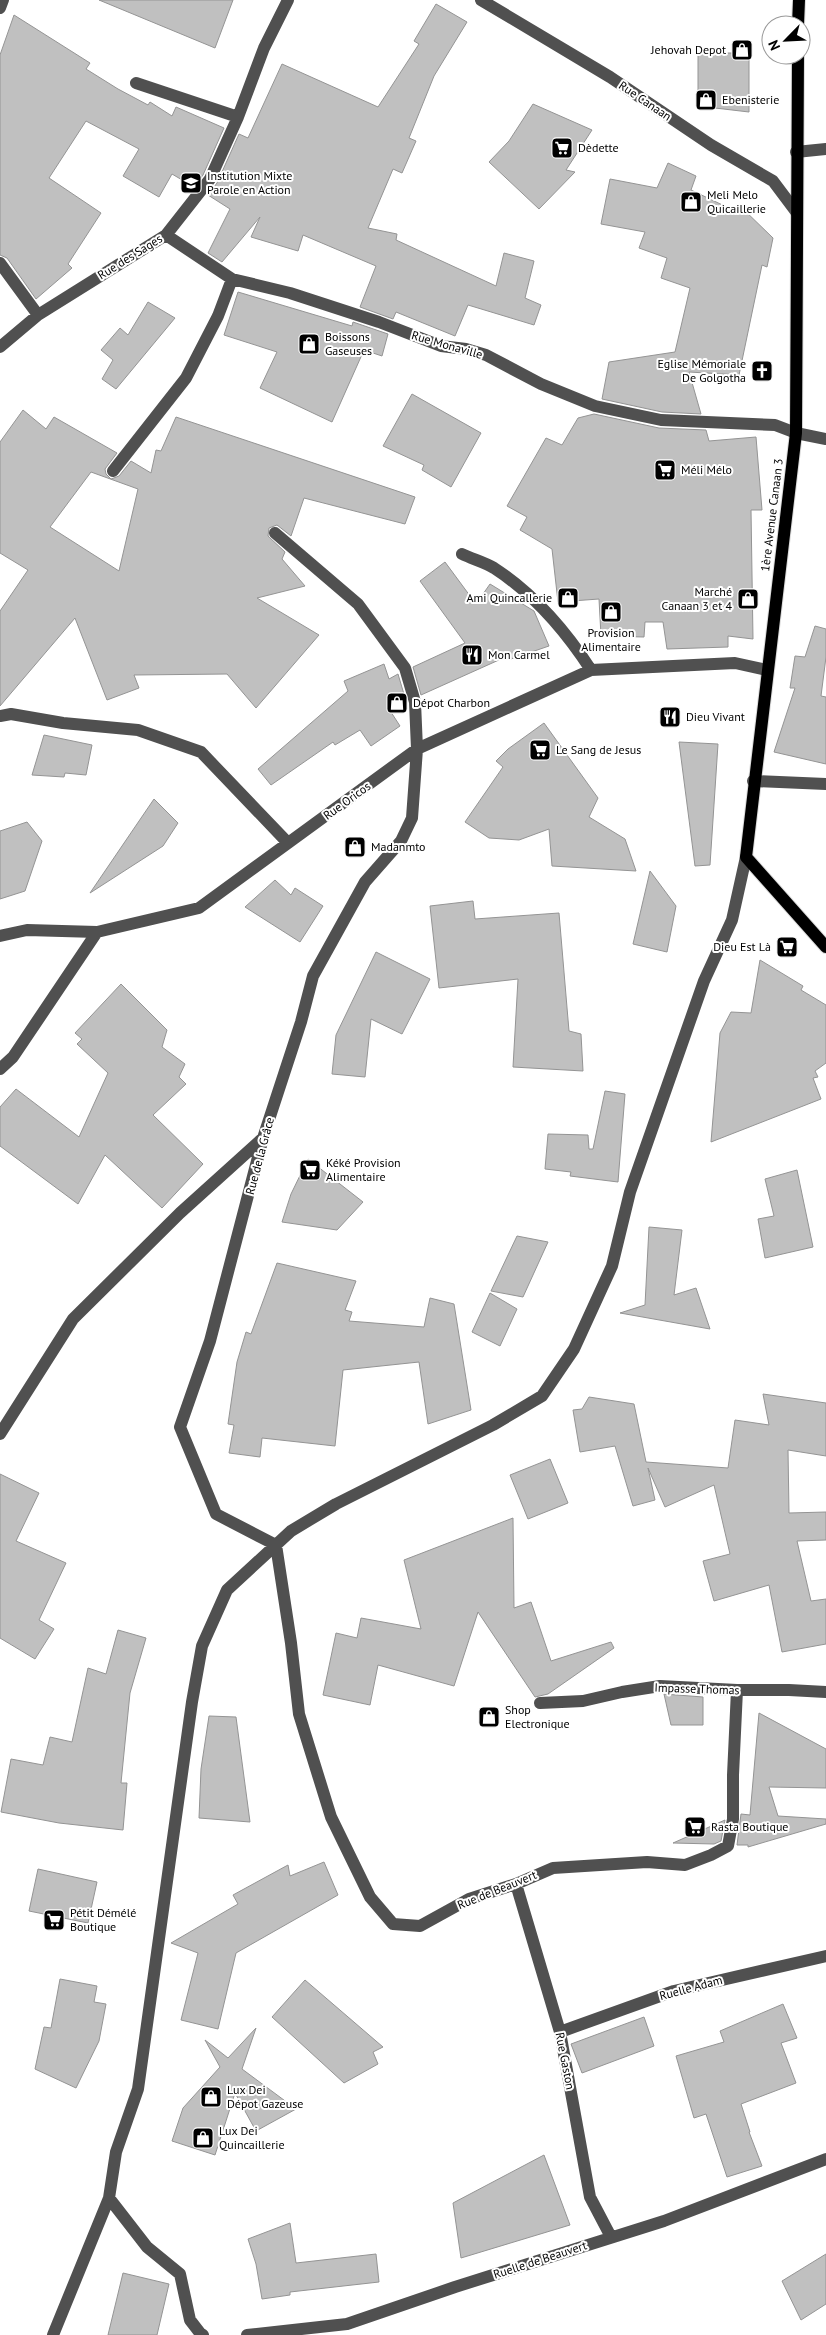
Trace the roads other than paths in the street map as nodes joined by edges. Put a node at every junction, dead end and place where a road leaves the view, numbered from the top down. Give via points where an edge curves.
1 (3, 0) edge
2 (288, 0) edge
3 (481, 0) edge
4 (799, 0) edge
5 (0, 8) edge
6 (798, 15) edge
7 (798, 65) edge
8 (136, 83) dead end
9 (238, 117) junction
10 (826, 149) edge
11 (796, 152) junction
12 (797, 213) junction
13 (166, 235) junction
14 (0, 263) edge
15 (232, 279) junction
16 (38, 315) junction
17 (0, 347) edge
18 (796, 433) junction
19 (826, 439) edge
20 (114, 471) dead end
21 (275, 533) dead end
22 (462, 554) dead end
23 (591, 670) junction
24 (767, 670) junction
25 (0, 716) edge
26 (417, 749) junction
27 (753, 782) junction
28 (826, 784) edge
29 (288, 843) junction
30 (746, 857) junction
31 (97, 932) junction
32 (0, 936) edge
33 (826, 947) edge
34 (0, 1069) edge
35 (263, 1138) junction
36 (0, 1434) edge
37 (276, 1545) junction
38 (737, 1690) junction
39 (826, 1692) edge
40 (540, 1703) dead end
41 (516, 1884) junction
42 (826, 1956) edge
43 (560, 2032) junction
44 (826, 2159) edge
45 (109, 2198) junction
46 (611, 2237) junction
47 (53, 2335) edge
48 (204, 2335) edge
49 (247, 2335) edge

1 - 5 street
2 - 9 street, Rue des Sages via 264,48
3 - 12 street, Rue Canaan via 774,181
4 - 6 main road
7 - 11 main road, 1ère Avenue Canaan 3
8 - 9 street
9 - 13 street, Rue des Sages via 210,179
10 - 11 street
11 - 12 main road, 1ère Avenue Canaan 3
12 - 18 main road, 1ère Avenue Canaan 3
13 - 15 street, Rue Monaville
13 - 16 street, Rue des Sages
14 - 16 street
15 - 18 street, Rue Monaville via 290,293 441,346 486,356 540,384 594,406 660,420 775,425
15 - 20 street via 218,316 186,378
16 - 17 street, Rue des Sages
18 - 19 street, Rue Monaville
18 - 24 main road, 1ère Avenue Canaan 3
21 - 26 street, Rue de la Grâce via 358,604 405,668 415,702
22 - 23 street via 492,567 528,592 572,641
23 - 24 street, Rue Oricos via 735,663
23 - 26 street, Rue Oricos
24 - 27 main road, 1ère Avenue Canaan 3
25 - 29 street via 11,714 63,724 138,730 201,752
26 - 29 street, Rue Oricos
26 - 35 street, Rue de la Grâce via 412,818 401,841 365,882 313,976
27 - 28 street
27 - 30 main road, 1ère Avenue Canaan 3
29 - 31 street, Rue Oricos via 199,908
30 - 33 main road
30 - 37 street via 732,920 704,981 630,1192 612,1266 574,1349 542,1396 493,1425 336,1504 291,1531
31 - 32 street, Rue Oricos via 28,930
31 - 34 street via 13,1056
35 - 36 street via 180,1213 73,1319
35 - 37 street, Rue de la Grâce via 210,1341 180,1427 216,1514
37 - 41 street, Rue de Beauvert via 299,1714 331,1817 370,1897 393,1924 420,1926 468,1899
37 - 45 street via 228,1590 202,1646 138,2090 116,2152
38 - 39 street, Impasse Thomas
38 - 40 street, Impasse Thomas via 660,1686 583,1701
38 - 41 street, Rue de Beauvert via 733,1819 728,1846 685,1865 647,1862 553,1868
41 - 43 street, Rue Gaston
42 - 43 street, Ruelle Adam via 674,1990
43 - 46 street, Rue Gaston via 590,2197
44 - 46 street, Ruelle de Beauvert via 664,2221
45 - 47 street
45 - 48 street via 147,2247 180,2274 190,2320
46 - 49 street, Ruelle de Beauvert via 347,2324

